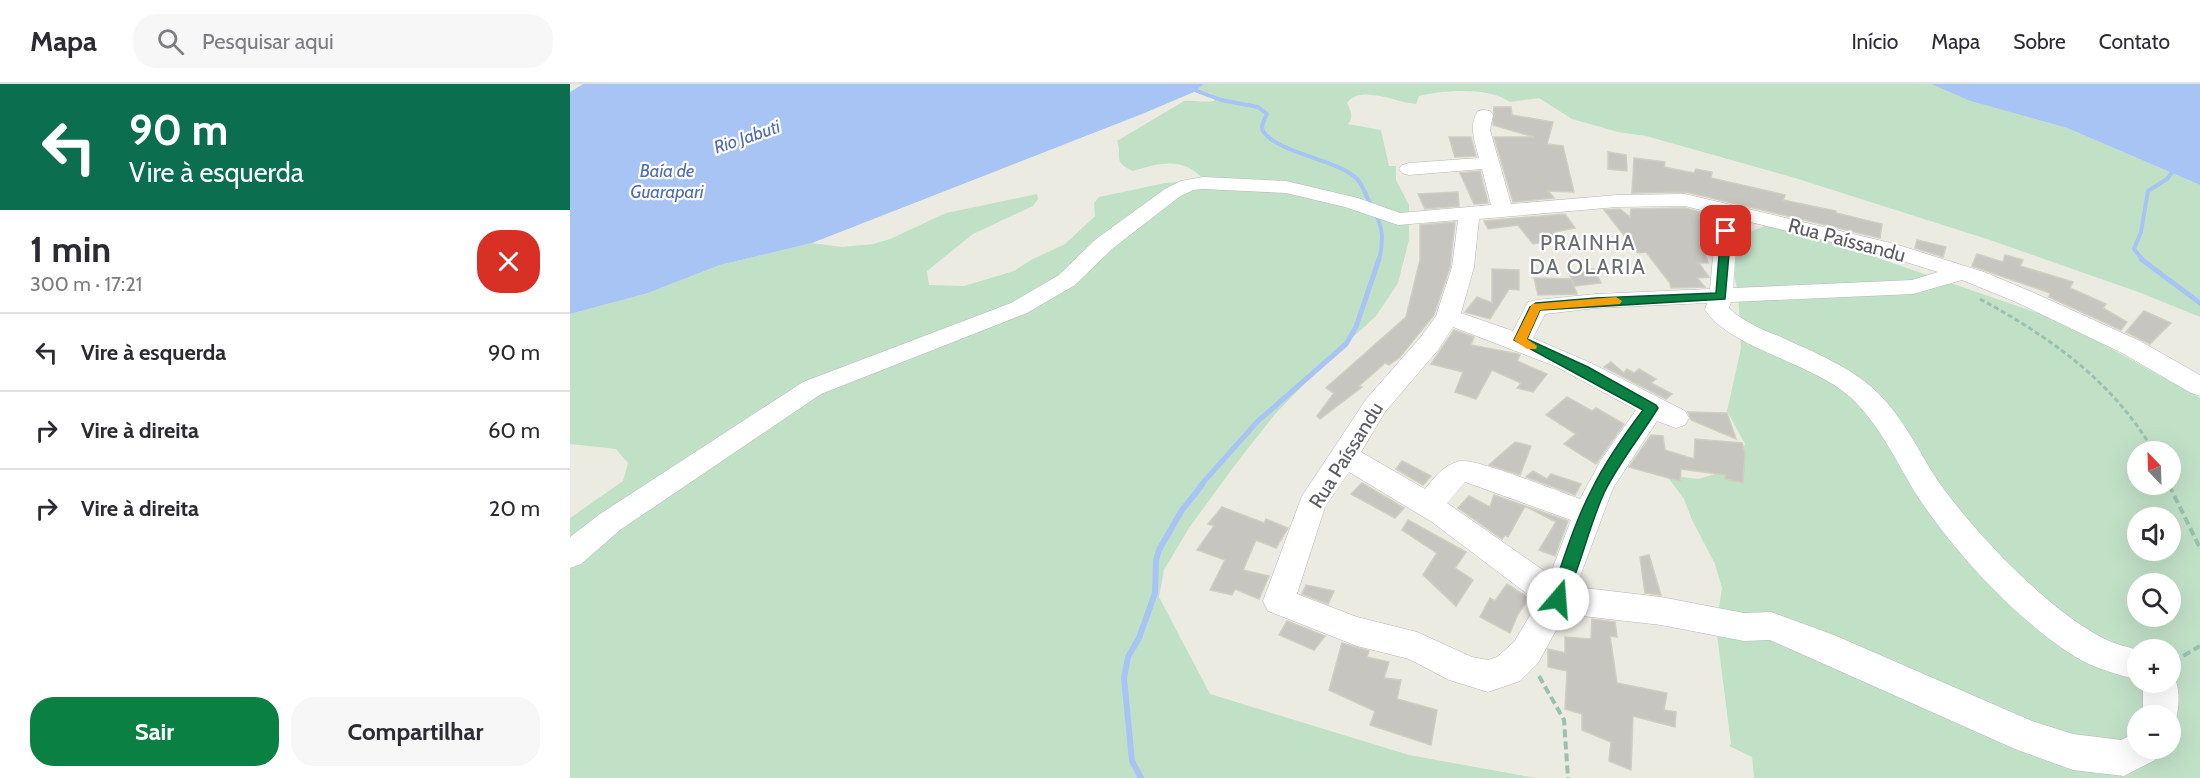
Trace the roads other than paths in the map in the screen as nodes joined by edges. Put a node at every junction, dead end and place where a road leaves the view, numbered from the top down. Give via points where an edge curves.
1 (1484, 115) dead end
2 (1490, 163) junction
3 (1409, 169) dead end
4 (1502, 210) junction
5 (1728, 210) junction
6 (1469, 214) junction
7 (1955, 275) junction
8 (1721, 296) junction
9 (1448, 317) junction
10 (1520, 340) junction
11 (2200, 387) edge
12 (1345, 456) junction
13 (1428, 506) junction
14 (1588, 514) junction
15 (570, 555) edge
16 (1558, 599) junction
17 (2127, 661) edge
18 (2127, 756) edge

1 - 2 street via 1481,130
2 - 3 street
2 - 4 street
4 - 5 street, Rua Paíssandu via 1685,200
4 - 6 street, Rua Paíssandu
5 - 7 street, Rua Paíssandu via 1887,249
5 - 8 street
6 - 9 street, Rua Paíssandu via 1463,267
6 - 15 street, Rua Paíssandu via 1398,219 1351,202 1286,187 1188,185 1104,243 1067,280 1019,308 812,388 610,522
7 - 8 street via 1913,287
7 - 11 street, Rua Paíssandu via 2024,297 2131,347
8 - 10 street via 1536,307
8 - 17 street via 1717,310 1728,321 1845,380 1870,401 1961,532 2032,603 2072,636 2105,656
9 - 10 street
9 - 12 street, Rua Paíssandu via 1376,405
10 - 14 street via 1664,413 1623,448
12 - 13 street
12 - 16 street, Rua Paíssandu via 1312,504 1279,601 1488,676 1512,670
13 - 14 street via 1452,476 1463,471
13 - 16 street
14 - 16 street
16 - 18 street via 1661,611 1744,627 1771,626 2028,737 2073,752

